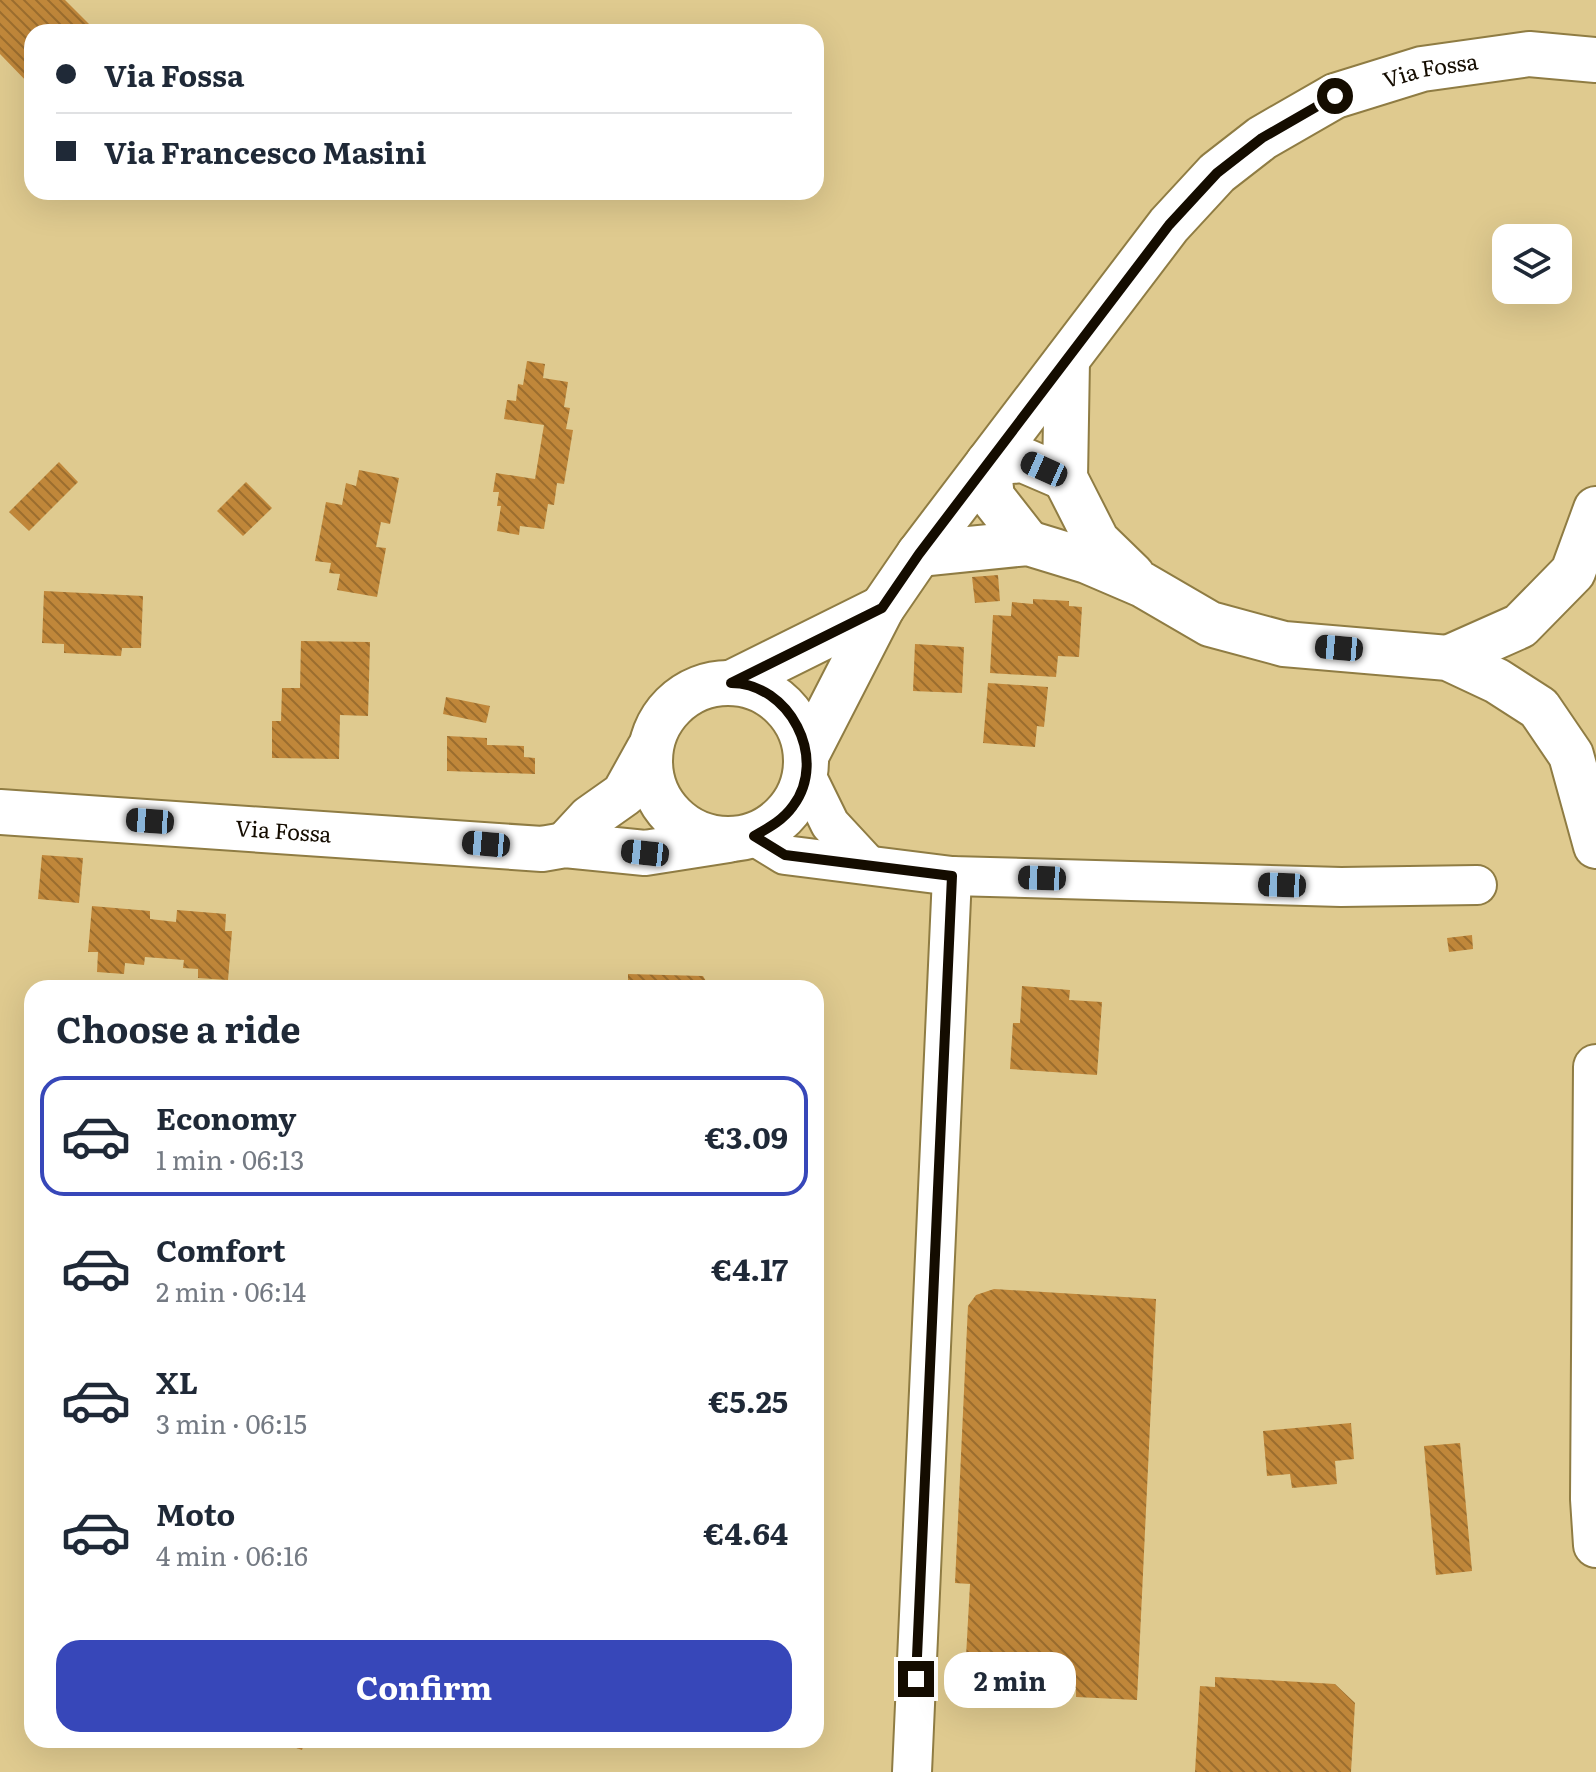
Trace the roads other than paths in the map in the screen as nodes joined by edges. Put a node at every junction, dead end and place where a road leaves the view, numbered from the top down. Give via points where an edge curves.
1 (1596, 60) edge
2 (1067, 360) junction
3 (988, 463) junction
4 (1065, 478) junction
5 (1596, 509) edge
6 (1028, 543) junction
7 (919, 554) junction
8 (1143, 585) junction
9 (882, 608) junction
10 (1448, 658) junction
11 (731, 683) junction
12 (649, 749) junction
13 (806, 764) junction
14 (0, 812) edge
15 (741, 838) junction
16 (565, 845) junction
17 (1596, 846) edge
18 (868, 865) junction
19 (952, 876) junction
20 (1477, 885) dead end
21 (1596, 1067) edge
22 (1596, 1545) edge
23 (912, 1772) edge

1 - 2 main road, Via Fossa via 1529,54 1422,69 1335,96 1262,138 1217,173 1169,225
2 - 3 main road, Via Fossa
2 - 4 main road
3 - 4 main road via 1023,460
3 - 6 main road via 992,497
3 - 7 main road, Via Fossa
4 - 8 main road via 1097,541
5 - 10 main road via 1573,572 1520,626
6 - 7 main road
6 - 8 main road
7 - 9 main road, Via Fossa
8 - 10 main road via 1210,624 1284,644
9 - 11 main road, Via Fossa
9 - 13 main road, Via Fossa
10 - 17 main road via 1539,708 1571,755
11 - 12 main road via 692,691 666,711
11 - 13 main road via 762,690 785,706 804,738
12 - 15 main road via 653,781 667,811 682,826 707,837
12 - 16 main road via 624,794 590,818
13 - 15 main road via 795,804 776,824
13 - 18 street via 830,824
14 - 16 main road, Via Fossa via 542,849
15 - 16 main road, Via Fossa via 645,853
15 - 18 street via 785,855
18 - 19 street
19 - 20 street via 1341,887
19 - 23 street
21 - 22 main road

